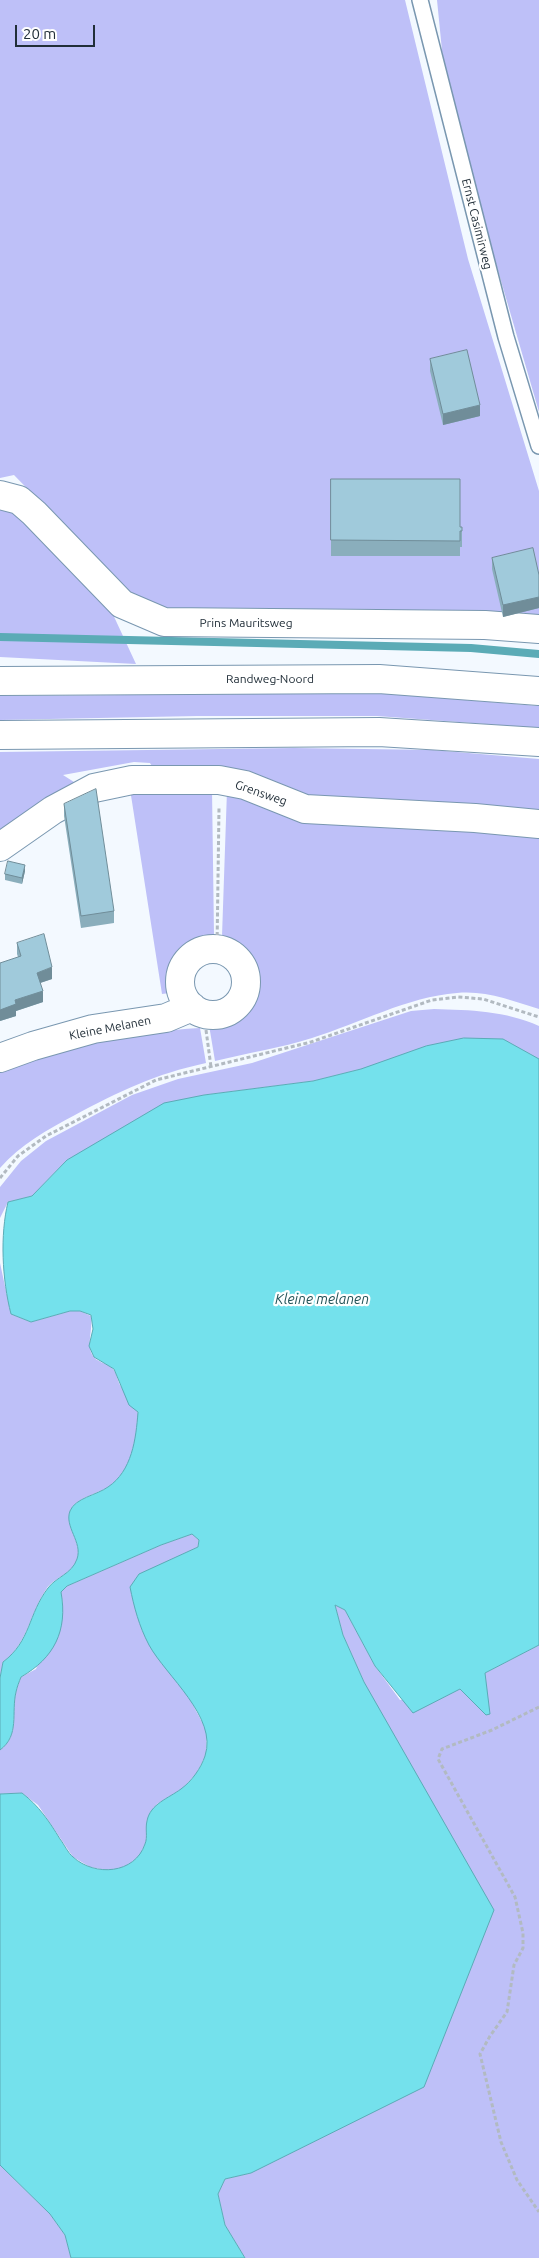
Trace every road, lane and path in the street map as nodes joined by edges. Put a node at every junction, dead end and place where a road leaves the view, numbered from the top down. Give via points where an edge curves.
1 (420, 0) edge
2 (539, 446) edge
3 (0, 495) edge
4 (539, 630) edge
5 (0, 681) edge
6 (539, 691) edge
7 (0, 735) edge
8 (539, 742) edge
9 (219, 780) junction
10 (539, 824) edge
11 (0, 847) edge
12 (217, 949) junction
13 (198, 1010) junction
14 (539, 1017) edge
15 (0, 1058) edge
16 (210, 1067) junction
17 (0, 1178) edge
18 (539, 1708) edge
19 (539, 2212) edge

1 - 2 lane, Ernst Casimirweg via 506,337
3 - 4 street, Prins Mauritsweg via 19,500 34,513 122,604 164,622 485,625
5 - 6 street, Randweg-Noord via 379,679
7 - 8 street via 379,732
9 - 10 street, Grensweg via 245,786 305,809
9 - 11 street, Grensweg via 132,780 94,788 53,810
9 - 12 path
12 - 13 street via 197,954 183,969 181,990 185,999
12 - 13 street, Kleine Melanen via 238,960 244,971 244,994 227,1012 216,1015
13 - 15 street, Kleine Melanen via 93,1029
13 - 16 path
14 - 16 path via 484,999 432,1000 311,1042
16 - 17 path via 156,1080 55,1132 18,1156
18 - 19 path via 442,1749 438,1759 515,1897 523,1948 514,1965 507,2012 480,2054 501,2142 517,2180

